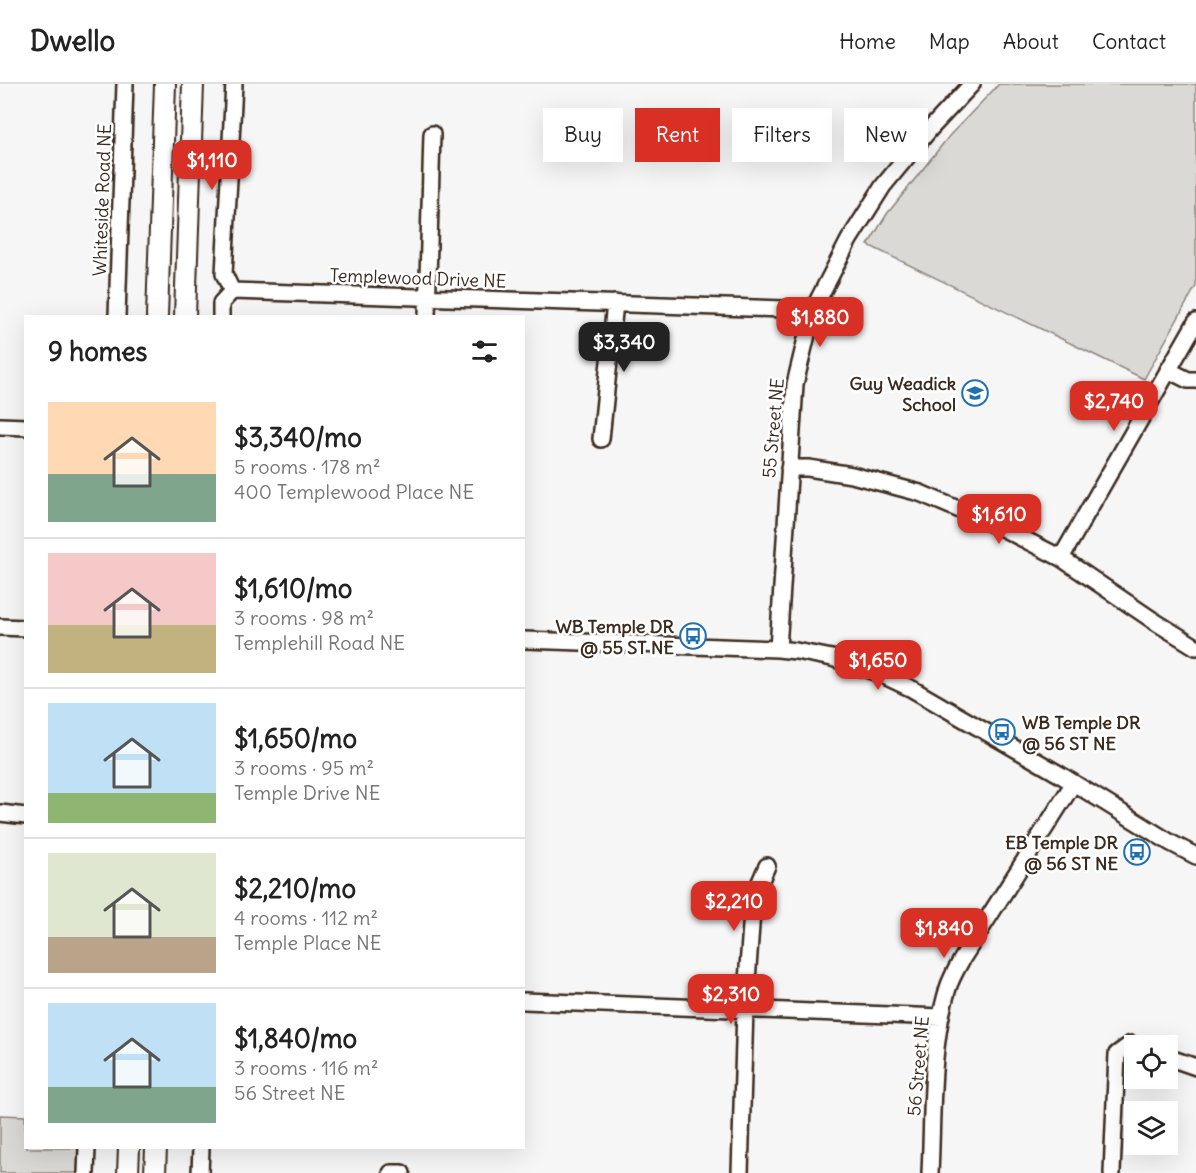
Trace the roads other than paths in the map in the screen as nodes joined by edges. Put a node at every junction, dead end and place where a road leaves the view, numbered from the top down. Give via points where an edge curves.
1 (125, 84) edge
2 (165, 84) edge
3 (193, 84) edge
4 (234, 84) edge
5 (972, 84) edge
6 (432, 134) dead end
7 (232, 291) junction
8 (428, 298) junction
9 (615, 303) junction
10 (813, 310) junction
11 (117, 315) edge
12 (158, 315) edge
13 (185, 315) edge
14 (221, 315) edge
15 (427, 315) edge
16 (1196, 322) edge
17 (1168, 370) junction
18 (1196, 380) edge
19 (0, 426) edge
20 (24, 427) edge
21 (601, 439) dead end
22 (789, 468) junction
23 (1061, 558) junction
24 (0, 627) edge
25 (24, 628) edge
26 (525, 640) edge
27 (1196, 647) edge
28 (778, 649) junction
29 (1074, 784) junction
30 (0, 813) edge
31 (24, 816) edge
32 (1196, 856) edge
33 (767, 866) dead end
34 (525, 1001) edge
35 (745, 1009) junction
36 (940, 1017) junction
37 (1124, 1048) edge
38 (1178, 1061) edge
39 (1196, 1067) edge
40 (87, 1149) edge
41 (129, 1149) edge
42 (156, 1149) edge
43 (201, 1149) edge
44 (86, 1173) edge
45 (128, 1173) edge
46 (155, 1173) edge
47 (200, 1173) edge
48 (390, 1173) edge
49 (402, 1173) edge
50 (740, 1173) edge
51 (930, 1173) edge
52 (1112, 1173) edge

1 - 11 street, Whiteside Road NE
2 - 12 main road
3 - 13 main road
4 - 7 street via 224,274
5 - 10 street, 55 Street NE via 883,186 849,240
6 - 8 street
7 - 8 street, Templewood Drive NE
7 - 14 street via 221,303
8 - 9 street, Templewood Drive NE
8 - 15 street
9 - 10 street, Templewood Drive NE
9 - 21 street
10 - 22 street, 55 Street NE via 795,384
16 - 17 street
17 - 18 street
17 - 23 street
19 - 20 street
22 - 23 street via 852,475 920,493
22 - 28 street, 55 Street NE
23 - 27 street
24 - 25 street
26 - 28 street
28 - 29 street via 832,658 878,673
29 - 32 street
29 - 36 street, 56 Street NE via 962,959 948,986
30 - 31 street
33 - 35 street via 753,898
34 - 35 street
35 - 36 street
35 - 50 street
36 - 51 street, 56 Street NE
37 - 52 street via 1117,1053
38 - 39 street
40 - 44 street
41 - 45 main road
42 - 46 main road
43 - 47 street
48 - 49 street

